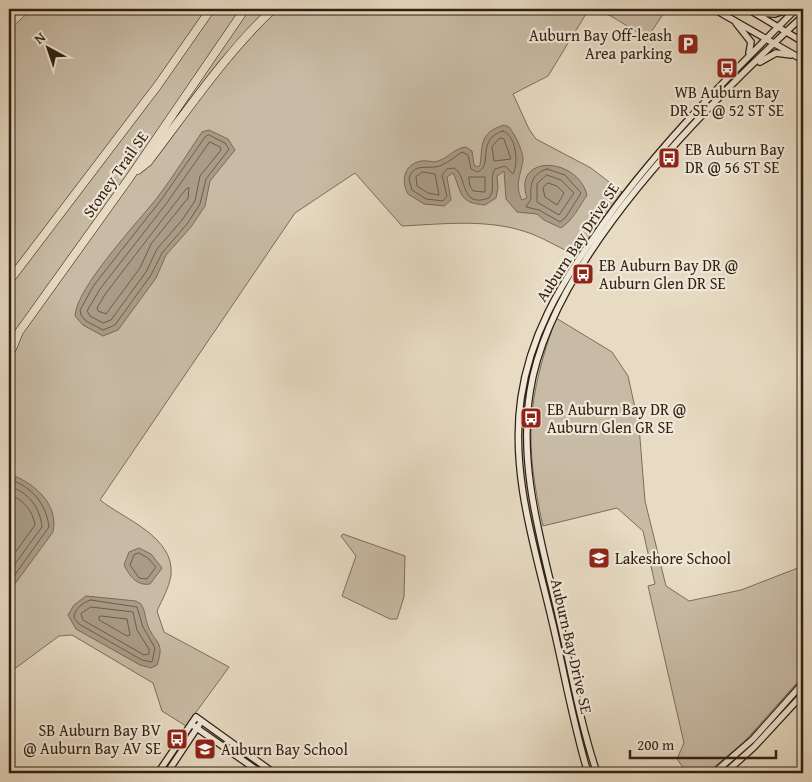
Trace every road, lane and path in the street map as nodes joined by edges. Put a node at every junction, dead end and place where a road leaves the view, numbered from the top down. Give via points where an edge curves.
1 (211, 9) edge
2 (245, 9) edge
3 (273, 9) edge
4 (714, 9) edge
5 (748, 9) edge
6 (790, 9) edge
7 (796, 9) edge
8 (756, 13) junction
9 (803, 19) edge
10 (733, 20) junction
11 (778, 27) junction
12 (787, 32) junction
13 (767, 38) junction
14 (803, 42) edge
15 (776, 44) junction
16 (796, 56) junction
17 (745, 59) junction
18 (803, 60) edge
19 (750, 68) junction
20 (128, 180) junction
21 (9, 283) edge
22 (20, 332) junction
23 (9, 347) edge
24 (9, 356) edge
25 (803, 683) edge
26 (803, 694) edge
27 (202, 722) junction
28 (192, 724) junction
29 (198, 728) junction
30 (158, 773) edge
31 (167, 773) edge
32 (261, 773) edge
33 (274, 773) edge
34 (588, 773) edge
35 (597, 773) edge
36 (714, 773) edge
37 (725, 773) edge

1 - 21 highway, Stoney Trail SE
2 - 20 highway, Stoney Trail SE
3 - 20 highway via 211,78 148,162
4 - 10 street
5 - 8 street
6 - 8 street via 775,14
7 - 11 street, Auburn Bay Drive SE
8 - 11 street
9 - 12 street, Auburn Bay Drive SE
10 - 13 street
10 - 17 street via 751,42 751,50
11 - 12 street
11 - 13 street, Auburn Bay Drive SE
12 - 14 street
12 - 15 street, Auburn Bay Drive SE
13 - 15 street
13 - 17 street, Auburn Bay Drive SE
15 - 16 street
15 - 19 street, Auburn Bay Drive SE
16 - 18 street
16 - 19 street via 776,53
17 - 34 street, Auburn Bay Drive SE via 690,115 619,200 552,302 538,332 524,379 518,432 522,491
19 - 35 street, Auburn Bay Drive SE via 673,147 620,212 560,303 544,338 532,379 526,430 530,486
20 - 22 highway, Stoney Trail SE
22 - 23 highway
22 - 24 highway, Stoney Trail SE
25 - 36 street via 753,739
26 - 37 street
27 - 28 street via 196,717
27 - 29 street
27 - 33 street
28 - 29 street
28 - 30 street
29 - 31 street
29 - 32 street

